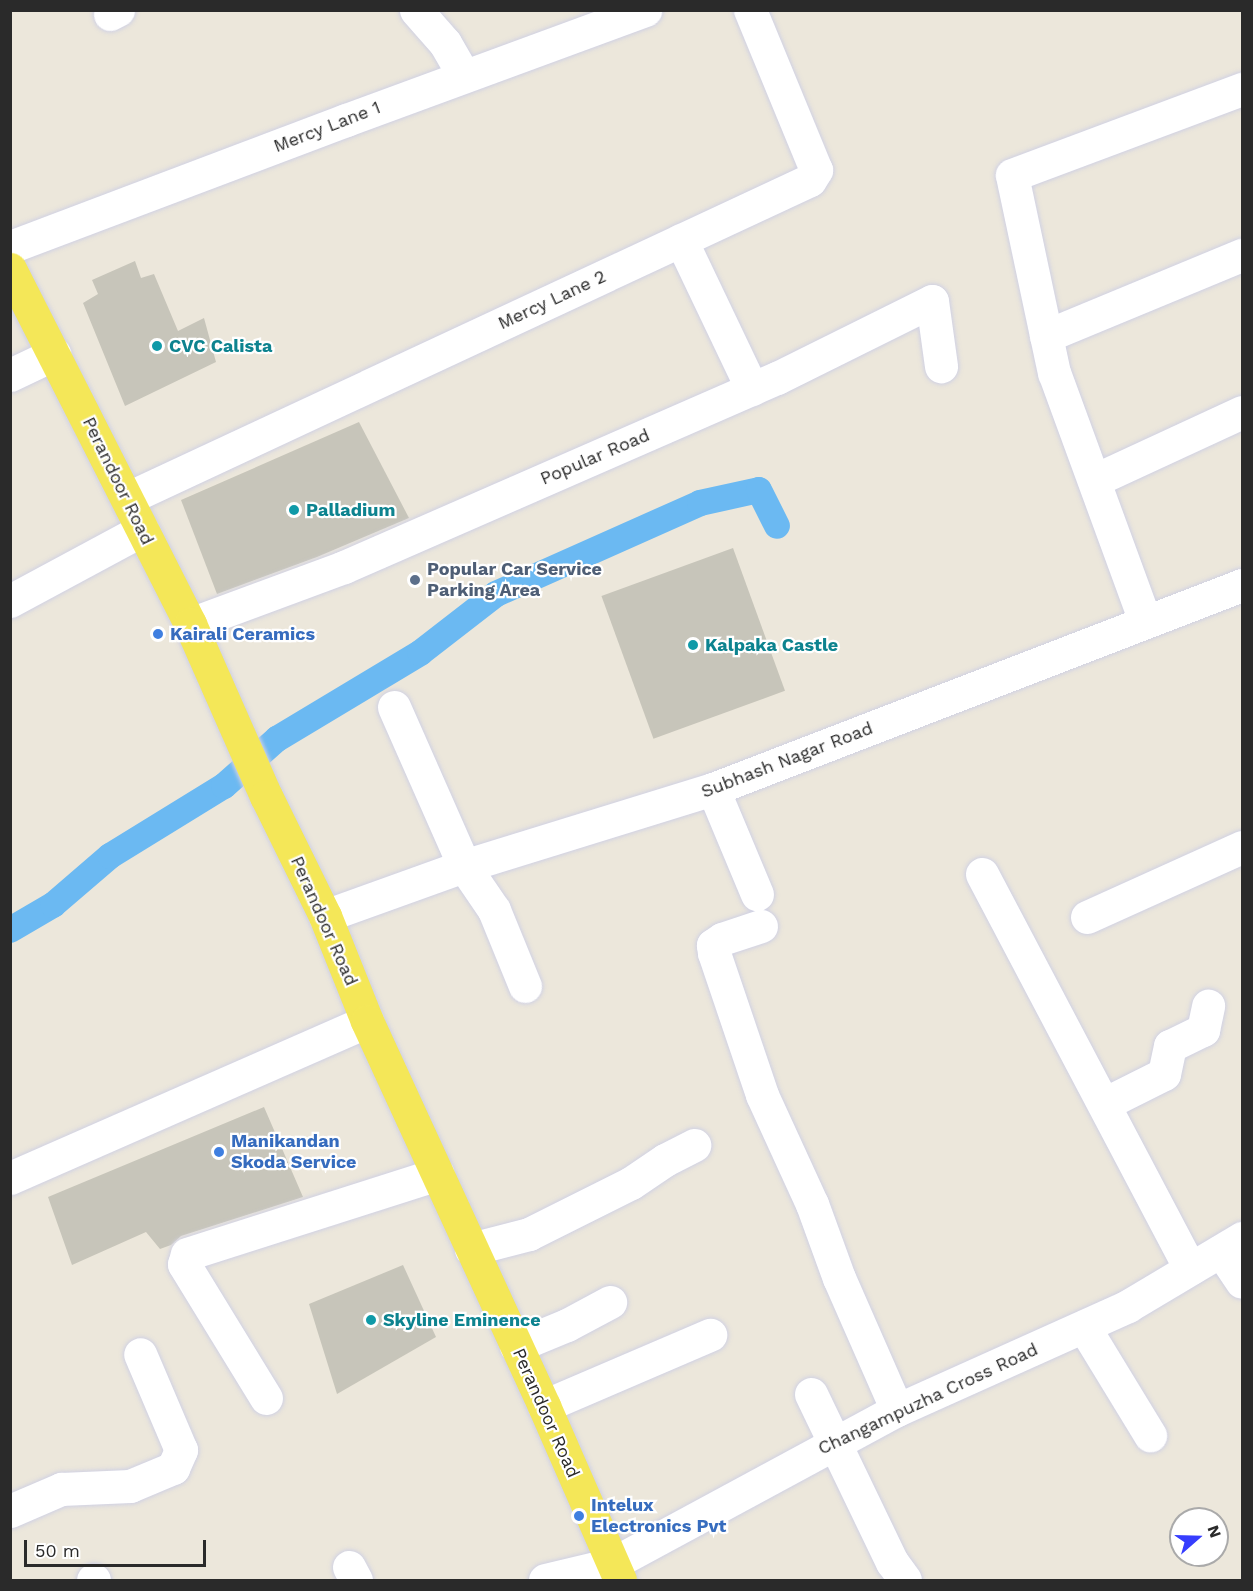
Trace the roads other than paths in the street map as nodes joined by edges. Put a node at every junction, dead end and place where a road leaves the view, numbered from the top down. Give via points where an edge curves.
1 (416, 10) edge
2 (645, 10) edge
3 (750, 10) edge
4 (610, 16) edge
5 (464, 76) junction
6 (1242, 89) edge
7 (681, 240) junction
8 (10, 247) edge
9 (1242, 255) edge
10 (10, 269) edge
11 (1046, 336) junction
12 (54, 354) junction
13 (941, 366) dead end
14 (10, 375) edge
15 (752, 389) junction
16 (1242, 412) edge
17 (1095, 480) junction
18 (129, 498) junction
19 (142, 530) junction
20 (1242, 585) edge
21 (10, 601) edge
22 (1145, 621) junction
23 (190, 624) junction
24 (394, 707) dead end
25 (713, 789) junction
26 (1242, 847) edge
27 (464, 866) junction
28 (982, 874) dead end
29 (757, 894) dead end
30 (326, 916) junction
31 (1087, 917) dead end
32 (760, 926) dead end
33 (525, 986) dead end
34 (1208, 1006) dead end
35 (367, 1021) junction
36 (1104, 1104) junction
37 (694, 1145) dead end
38 (438, 1174) junction
39 (10, 1178) edge
40 (1232, 1244) edge
41 (471, 1249) junction
42 (1190, 1269) junction
43 (1242, 1282) edge
44 (610, 1302) dead end
45 (1084, 1327) junction
46 (710, 1335) dead end
47 (516, 1346) junction
48 (140, 1354) dead end
49 (811, 1394) dead end
50 (266, 1398) dead end
51 (544, 1406) junction
52 (897, 1410) junction
53 (1150, 1435) dead end
54 (835, 1441) junction
55 (10, 1511) edge
56 (616, 1572) edge
57 (545, 1581) edge
58 (905, 1581) edge

1 - 5 street via 445,43
2 - 4 street, Mercy Lane 1
3 - 7 street, Mercy Lane 2 via 816,170 810,180
4 - 5 street, Mercy Lane 1
5 - 8 street, Mercy Lane 1
6 - 11 street via 1012,176
7 - 15 street
7 - 18 street, Mercy Lane 2
9 - 11 street
10 - 12 main road, Perandoor Road
11 - 17 street via 1054,373
12 - 14 street
12 - 18 main road, Perandoor Road
13 - 15 street, Popular Road via 932,301
15 - 23 street, Popular Road via 344,567 266,609
16 - 17 street
17 - 22 street
18 - 19 main road, Perandoor Road
19 - 21 street
19 - 23 main road, Perandoor Road
20 - 22 street, Subhash Nagar Road
22 - 25 street, Subhash Nagar Road
23 - 30 main road, Perandoor Road via 266,796
24 - 27 street
25 - 27 street, Subhash Nagar Road
25 - 29 street
26 - 31 street
27 - 30 street, Subhash Nagar Road
27 - 33 street via 494,910
28 - 36 street
30 - 35 main road, Perandoor Road
32 - 52 street via 722,939 713,945 714,952 762,1095 812,1204 839,1278
34 - 36 street via 1203,1030 1170,1046 1164,1074
35 - 38 main road, Perandoor Road
35 - 39 street
36 - 42 street
37 - 41 street via 631,1183 529,1234
38 - 41 main road, Perandoor Road
38 - 50 street via 187,1254 184,1264
40 - 42 street, Changampuzha Cross Road
40 - 43 street
41 - 47 main road, Perandoor Road
42 - 45 street, Changampuzha Cross Road
44 - 47 street
45 - 52 street, Changampuzha Cross Road
45 - 53 street
46 - 51 street
47 - 51 main road, Perandoor Road
48 - 55 street via 181,1450 173,1468 130,1486 61,1489
49 - 54 street
51 - 56 main road, Perandoor Road
52 - 54 street, Changampuzha Cross Road
54 - 56 street, Changampuzha Cross Road
54 - 58 street via 892,1562
56 - 57 street, Changampuzha Cross Road

